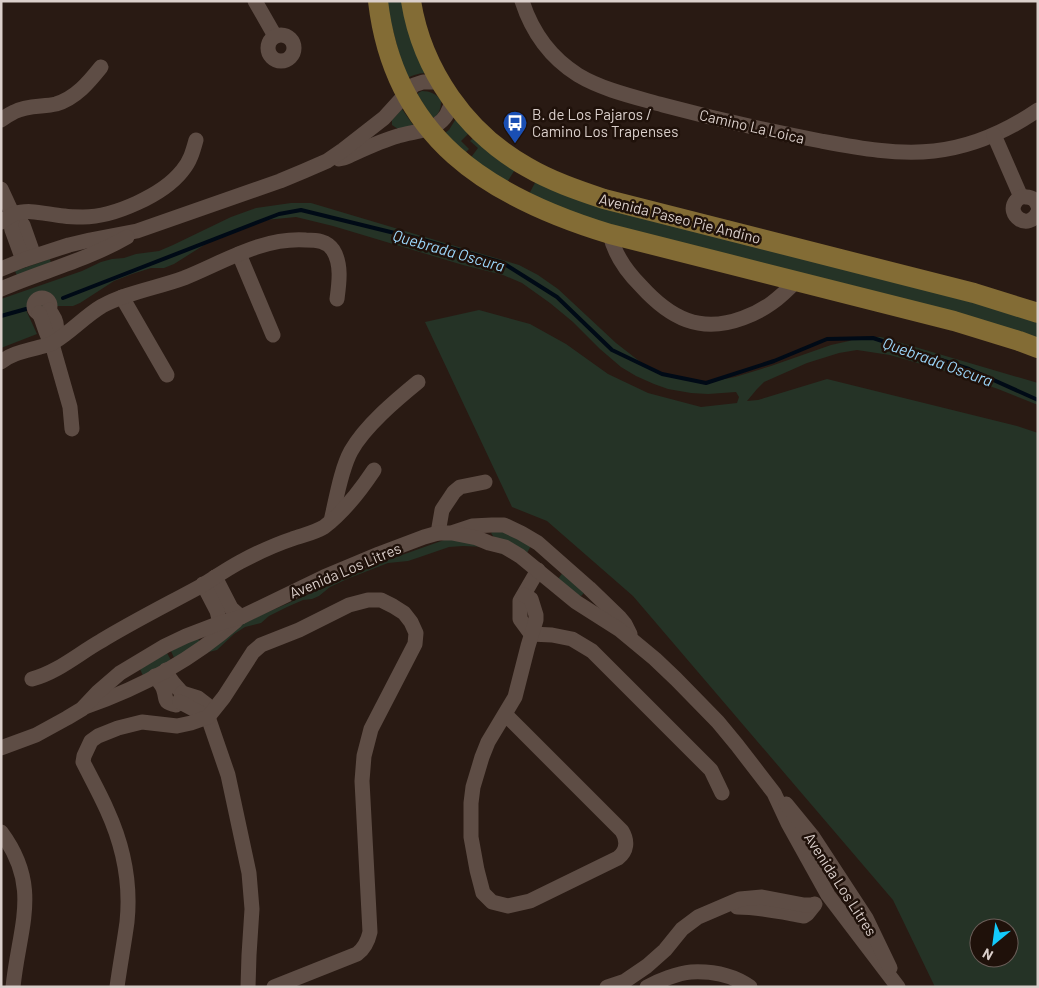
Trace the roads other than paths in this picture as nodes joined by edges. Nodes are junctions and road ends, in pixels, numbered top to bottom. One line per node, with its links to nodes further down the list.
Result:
1 (255, 1): 5 (street)
2 (378, 1): 8 (main road, Avenida Paseo Pie Andino)
3 (411, 1): 7 (main road, Avenida Paseo Pie Andino)
4 (522, 1): 14 (street, Camino La Loica)
5 (275, 36)
6 (101, 67): 12 (street)
7 (440, 82): 8 (street); 9 (main road, Avenida Paseo Pie Andino)
8 (406, 94): 11 (street); 13 (main road, Avenida Paseo Pie Andino)
9 (452, 100): 13 (street); 18 (main road, Avenida Paseo Pie Andino)
10 (1038, 110): 14 (street, Camino La Loica)
11 (384, 118): 15 (street); 17 (street)
12 (1, 120)
13 (429, 129): 15 (street); 20 (main road, Avenida Paseo Pie Andino)
14 (994, 135): 21 (street)
15 (397, 136): 17 (street)
16 (196, 140): 24 (street)
17 (327, 161): 25 (street)
18 (526, 166): 20 (main road); 37 (main road, Avenida Paseo Pie Andino)
19 (1, 189): 24 (street)
20 (509, 194): 26 (main road, Avenida Paseo Pie Andino)
21 (1021, 198): 22 (street); 23 (street)
22 (1038, 206)
23 (1038, 212)
24 (7, 218): 29 (street)
25 (137, 232): 27 (street); 30 (street)
26 (610, 234): 33 (main road, Avenida Paseo Pie Andino); 33 (street)
27 (69, 245): 29 (street); 30 (street)
28 (239, 254): 35 (street); 36 (street); 38 (street)
29 (29, 258): 31 (street)
30 (72, 263): 32 (street)
31 (1, 269)
32 (34, 276): 34 (street); 39 (street)
33 (796, 281): 40 (main road, Avenida Paseo Pie Andino)
34 (1, 289)
35 (122, 297): 39 (street); 42 (street)
36 (337, 298)
37 (1038, 313)
38 (273, 335)
39 (52, 344): 41 (street); 44 (street)
40 (1038, 348)
41 (1, 362)
42 (167, 375)
43 (418, 382): 47 (street)
44 (72, 428)
45 (374, 470): 47 (street)
46 (485, 482): 49 (street)
47 (331, 521): 52 (street)
48 (492, 525): 49 (street, Avenida Los Litres); 50 (street); 53 (street, Avenida Los Litres)
49 (445, 533): 50 (street, Avenida Los Litres); 55 (street, Avenida Los Litres)
50 (489, 543): 51 (street, Avenida Los Litres)
51 (538, 570): 54 (street, Avenida Los Litres); 58 (street)
52 (209, 581): 55 (street); 56 (street); 62 (street)
53 (589, 588): 54 (street); 59 (street, Avenida Los Litres)
54 (576, 602): 59 (street, Avenida Los Litres)
55 (240, 618): 56 (street, Avenida Los Litres); 60 (street, Avenida Los Litres)
56 (220, 623): 57 (street, Avenida Los Litres)
57 (198, 631): 60 (street); 63 (street, Avenida Los Litres)
58 (531, 634): 66 (street); 69 (street)
59 (633, 640): 71 (street, Avenida Los Litres)
60 (205, 646): 61 (street, Avenida Los Litres)
61 (161, 673): 64 (street, Avenida Los Litres); 67 (street)
62 (32, 679)
63 (112, 679): 64 (street); 65 (street, Avenida Los Litres)
64 (122, 694): 65 (street, Avenida Los Litres)
65 (82, 709): 68 (street, Avenida Los Litres)
66 (504, 714): 66 (street)
67 (208, 717): 77 (street); 78 (street); 79 (street)
68 (1, 748)
69 (722, 794)
70 (1, 832): 76 (street)
71 (807, 841): 72 (street, Avenida Los Litres); 73 (street, Avenida Los Litres)
72 (828, 895): 73 (street, Avenida Los Litres); 74 (street)
73 (872, 943): 75 (street, Avenida Los Litres)
74 (630, 984): 80 (street)
75 (897, 985)
76 (13, 987)
77 (117, 987)
78 (248, 987)
79 (274, 987)
80 (607, 987)
81 (647, 987): 82 (street)
82 (750, 987)

